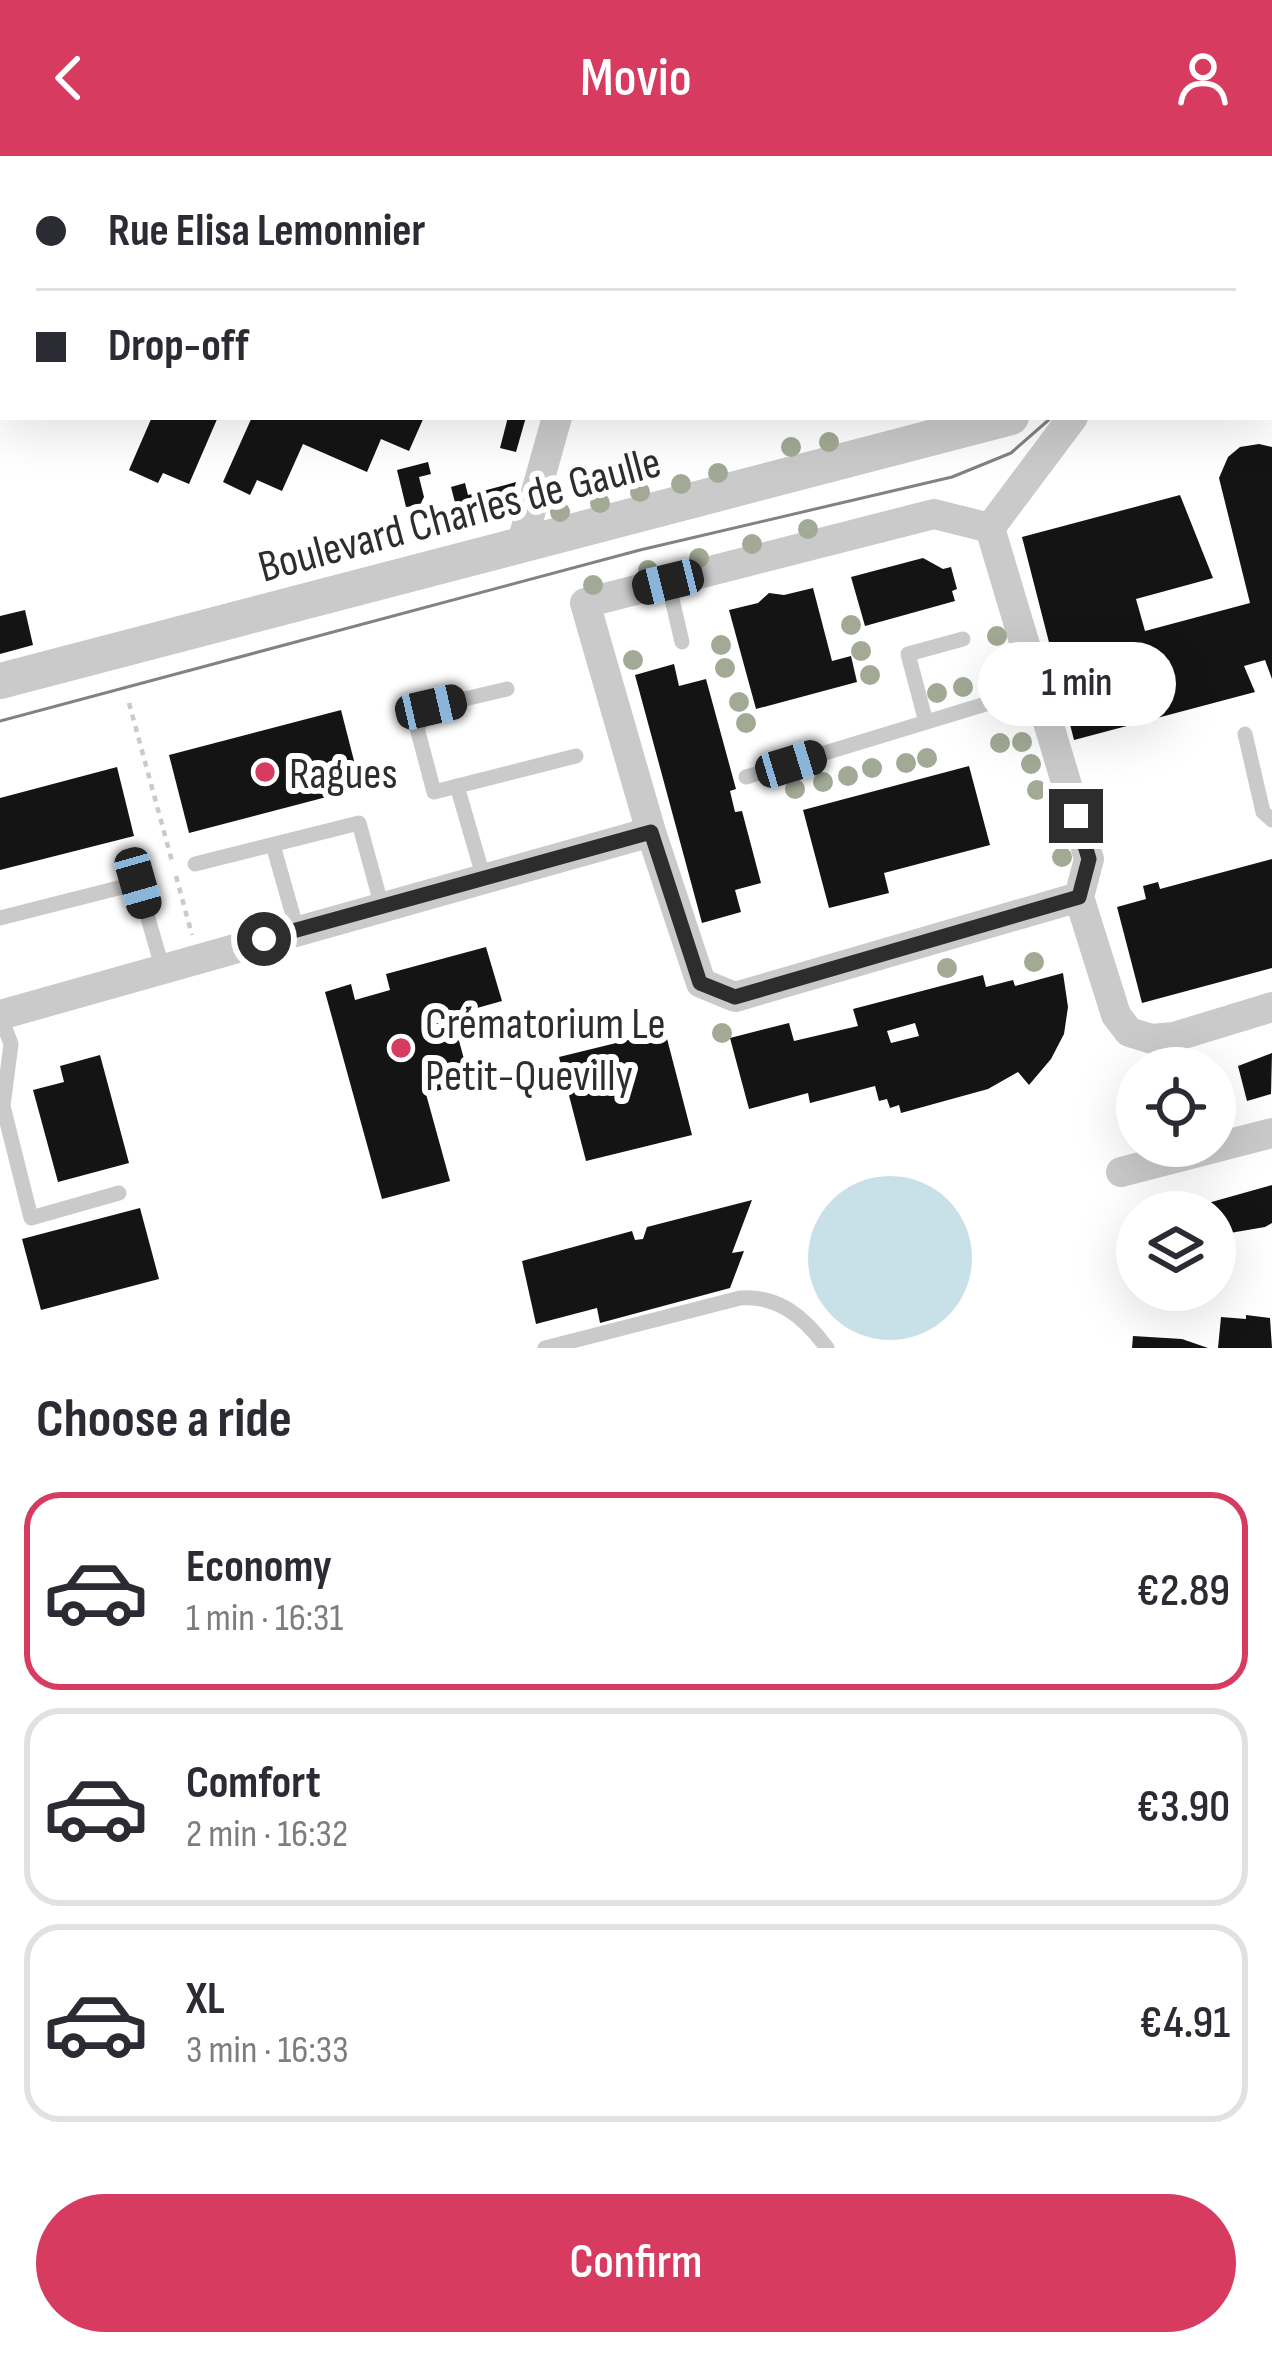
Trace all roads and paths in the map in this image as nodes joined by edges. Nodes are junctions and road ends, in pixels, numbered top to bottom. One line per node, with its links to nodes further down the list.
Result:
1 (556, 420): 5 (street)
2 (995, 420): 5 (street, Boulevard Charles de Gaulle)
3 (1071, 420): 4 (street)
4 (990, 528): 6 (street); 10 (street)
5 (521, 546): 9 (street, Boulevard Charles de Gaulle)
6 (668, 582): 8 (lane); 19 (street)
7 (963, 639): 13 (lane)
8 (682, 642)
9 (0, 681)
10 (1038, 688): 13 (lane); 23 (street)
11 (507, 689): 17 (lane)
12 (129, 703): 27 (path)
13 (926, 722): 16 (lane)
14 (1245, 734): 18 (lane)
15 (576, 756): 17 (lane)
16 (746, 777)
17 (457, 786): 22 (lane)
18 (1272, 820)
19 (651, 832): 22 (street); 23 (street)
20 (273, 844): 21 (lane); 24 (lane); 26 (lane)
21 (195, 864)
22 (484, 879): 24 (street)
23 (1079, 897): 29 (street)
24 (382, 907): 26 (street)
25 (0, 918): 28 (lane)
26 (297, 930): 27 (street)
27 (198, 958): 28 (street)
28 (162, 967): 30 (street)
29 (1272, 1006)
30 (0, 1015): 33 (lane)
31 (1272, 1133): 32 (street)
32 (1121, 1172)
33 (119, 1192)
34 (545, 1348): 35 (lane)
35 (827, 1348)

